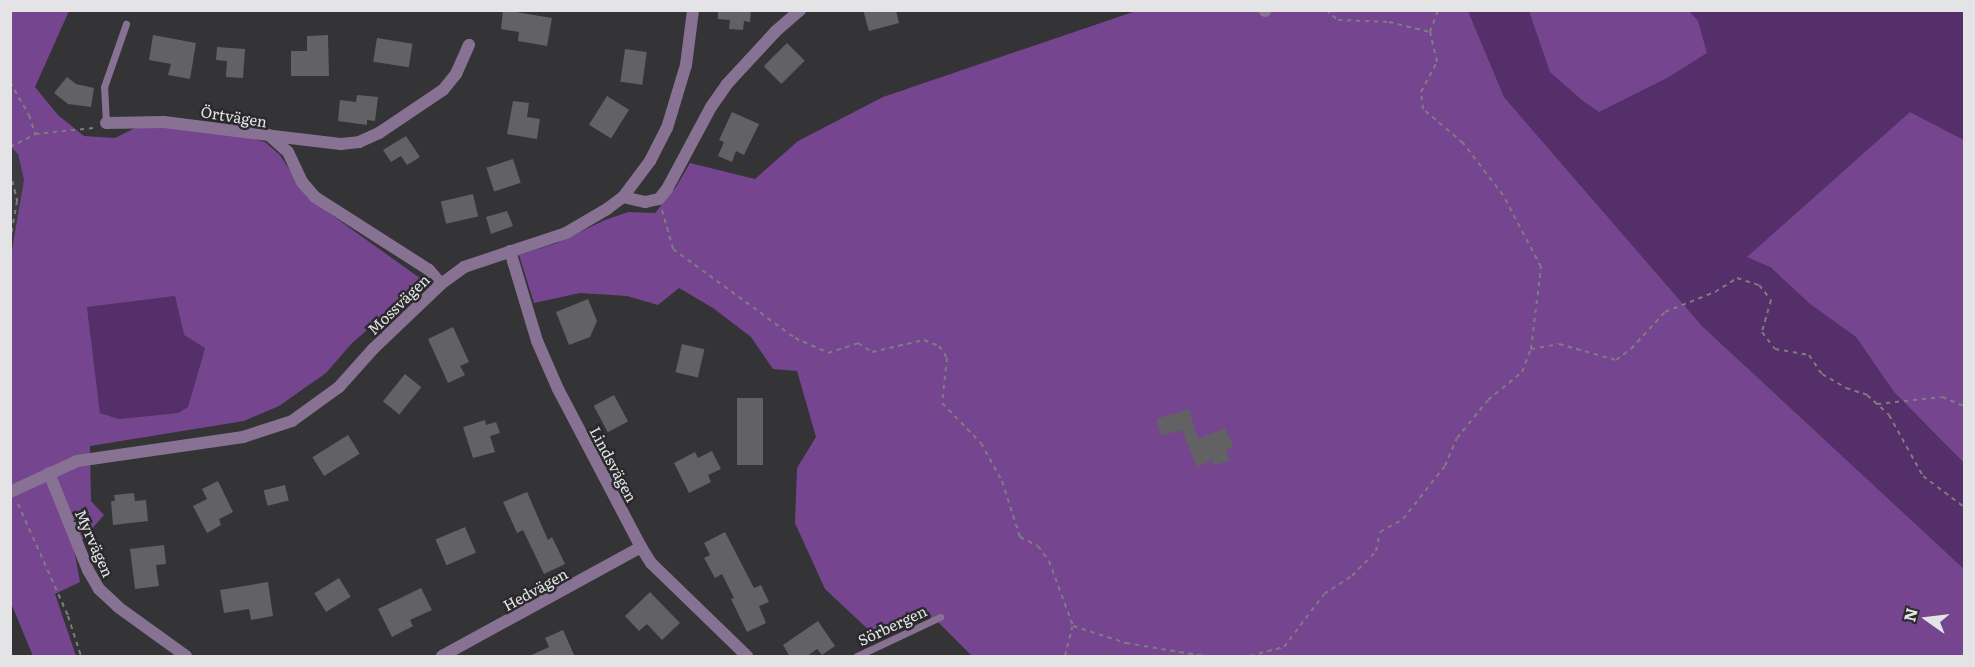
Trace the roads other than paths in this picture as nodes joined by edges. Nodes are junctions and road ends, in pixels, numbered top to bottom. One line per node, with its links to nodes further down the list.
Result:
1 (693, 10): 7 (street, Mossvägen)
2 (800, 10): 7 (street)
3 (126, 24): 5 (lane)
4 (469, 45): 6 (street)
5 (106, 123): 6 (street, Örtvägen)
6 (269, 135): 9 (street, Örtvägen)
7 (623, 197): 8 (street, Mossvägen)
8 (510, 251): 9 (street, Mossvägen); 12 (street, Lindsvägen)
9 (441, 284): 10 (street, Mossvägen)
10 (49, 473): 11 (street, Mossvägen); 14 (street, Myrvägen)
11 (11, 492)
12 (641, 547): 15 (street, Hedvägen); 16 (street, Lindsvägen)
13 (940, 617): 17 (lane, Sörbergen)
14 (186, 657)
15 (442, 657)
16 (747, 657)
17 (856, 657)

